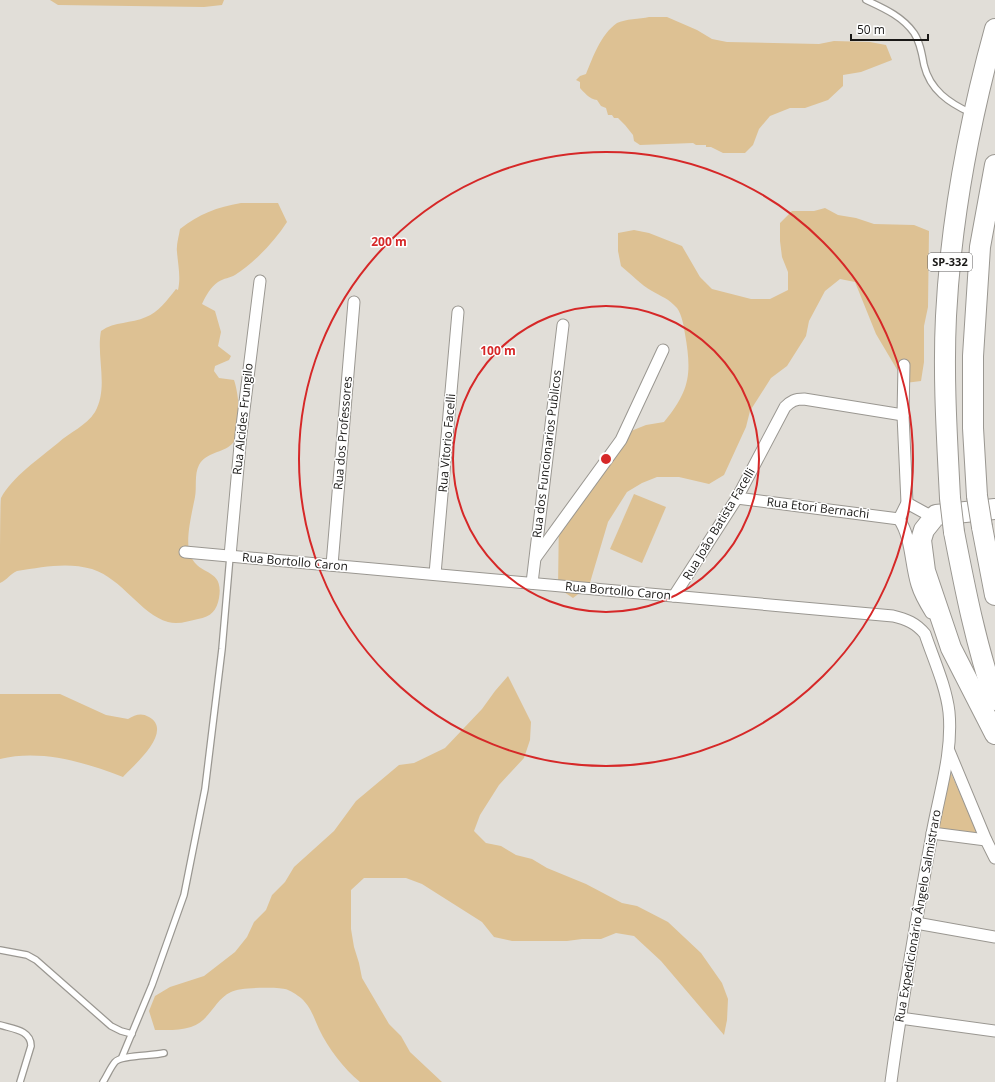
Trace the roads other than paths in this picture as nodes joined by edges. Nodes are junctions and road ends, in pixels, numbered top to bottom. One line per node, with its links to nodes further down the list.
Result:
1 (866, 0): 3 (lane)
2 (995, 29): 3 (highway, SP-332)
3 (973, 114): 26 (highway, SP-332, bridge)
4 (995, 165): 23 (highway, SP-332, bridge)
5 (260, 281): 18 (street, Rua Alcides Frungilo)
6 (354, 302): 20 (street, Rua dos Professores)
7 (458, 312): 21 (street, Rua Vitorio Facelli)
8 (562, 325): 19 (street, Rua dos Funcionarios Publicos)
9 (663, 350): 19 (street)
10 (904, 365): 11 (street)
11 (903, 415): 12 (street, Rua João Batista Facelli); 13 (street)
12 (737, 498): 16 (street, Rua Etori Bernachi); 24 (street, Rua João Batista Facelli)
13 (907, 503): 15 (street); 16 (street)
14 (995, 509): 15 (highway)
15 (936, 515): 25 (highway)
16 (899, 518): 25 (street)
17 (185, 552): 18 (street, Rua Bortollo Caron)
18 (230, 556): 20 (street, Rua Bortollo Caron); 38 (lane)
19 (535, 559): 22 (street, Rua dos Funcionarios Publicos)
20 (332, 565): 21 (street, Rua Bortollo Caron)
21 (435, 574): 22 (street, Rua Bortollo Caron)
22 (532, 583): 24 (street, Rua Bortollo Caron)
23 (995, 595)
24 (674, 596): 28 (street, Rua Bortollo Caron)
25 (951, 648): 27 (highway)
26 (995, 700)
27 (995, 734)
28 (949, 750): 29 (street, Rua Expedicionário Ângelo Salmistraro); 30 (street)
29 (932, 834): 30 (street); 32 (street, Rua Expedicionário Ângelo Salmistraro)
30 (986, 840): 31 (street)
31 (995, 858)
32 (916, 923): 33 (street); 35 (street, Rua Expedicionário Ângelo Salmistraro)
33 (995, 937)
34 (0, 950): 38 (lane)
35 (900, 1018): 37 (street); 43 (street, Rua Expedicionário Ângelo Salmistraro)
36 (0, 1025): 41 (lane)
37 (995, 1031)
38 (132, 1034): 40 (lane)
39 (164, 1053): 40 (lane)
40 (122, 1057): 42 (lane)
41 (20, 1082)
42 (103, 1082)
43 (891, 1082)

